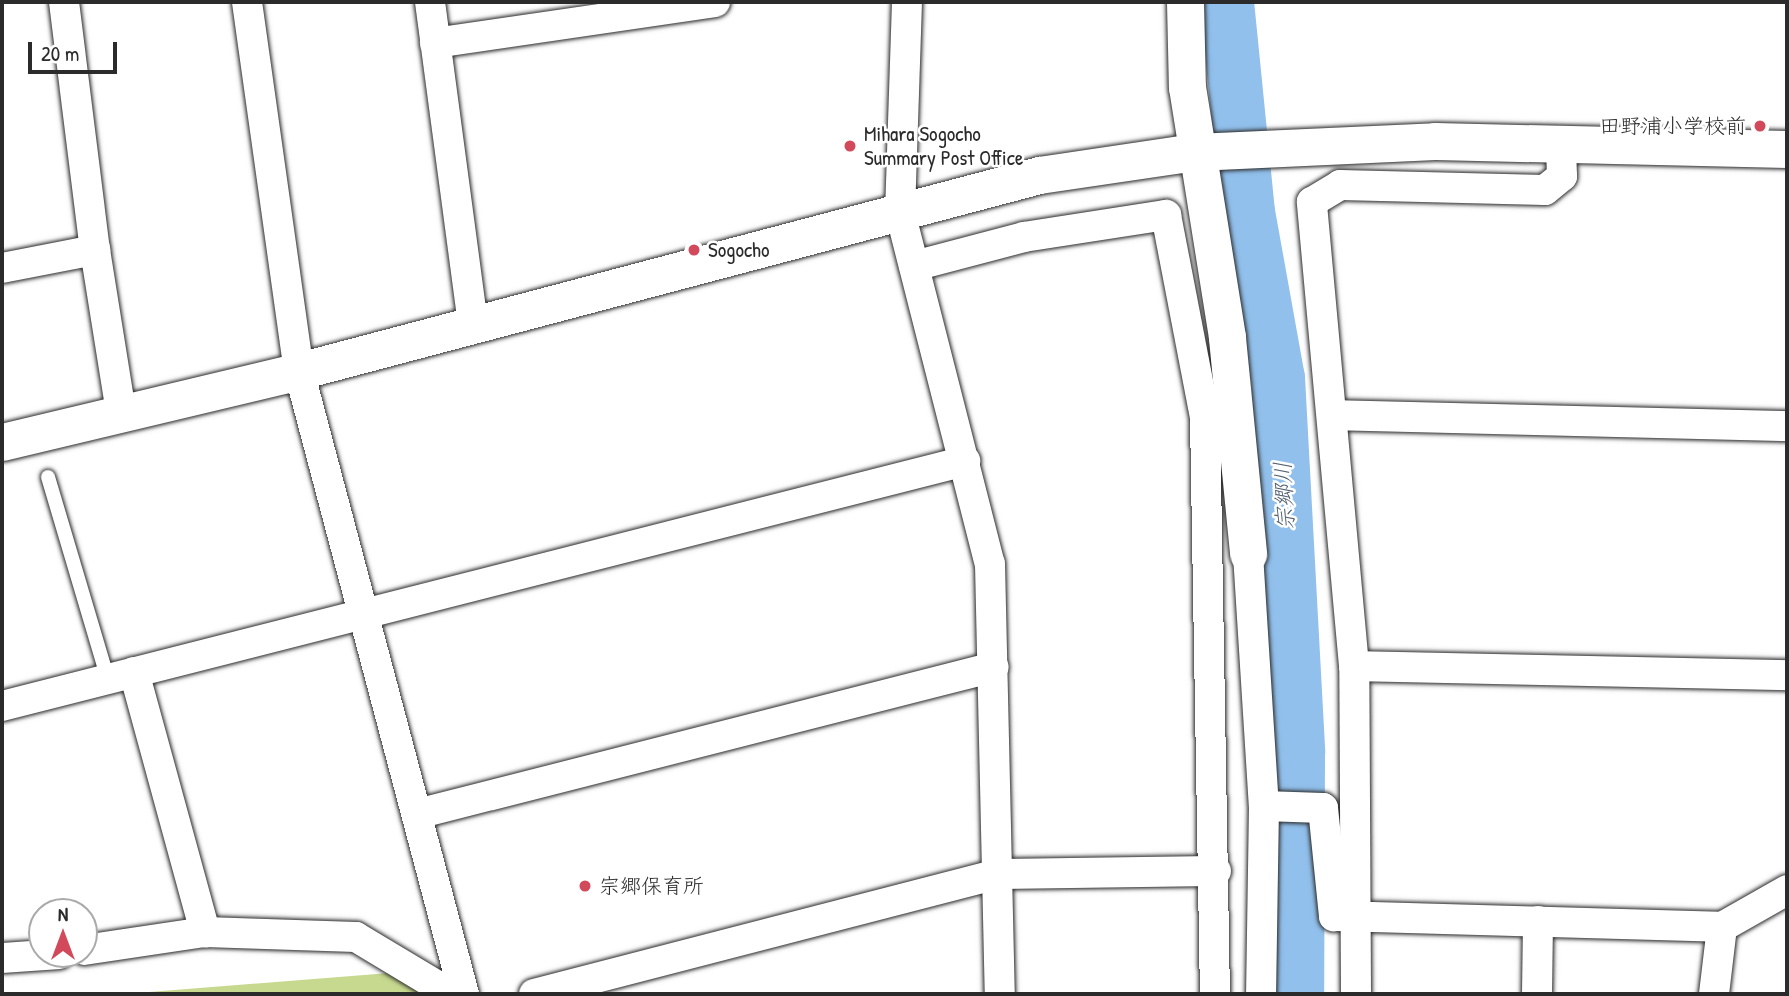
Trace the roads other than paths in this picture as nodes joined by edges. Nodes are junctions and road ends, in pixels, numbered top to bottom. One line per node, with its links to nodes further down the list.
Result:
1 (64, 2): 13 (street)
2 (247, 2): 17 (street)
3 (430, 2): 8 (street)
4 (715, 2): 7 (street)
5 (907, 2): 12 (street)
6 (1185, 2): 11 (street)
7 (595, 10): 8 (street)
8 (435, 43): 16 (street)
9 (1561, 145): 10 (street); 11 (street); 19 (street)
10 (1787, 149)
11 (1195, 152): 12 (street); 24 (street)
12 (900, 212): 14 (street); 16 (street)
13 (95, 250): 15 (street); 18 (street)
14 (914, 266): 22 (street); 33 (street)
15 (2, 268)
16 (473, 324): 17 (street)
17 (299, 371): 18 (street); 25 (street)
18 (121, 412): 21 (street)
19 (1333, 415): 20 (street); 26 (street)
20 (1787, 426)
21 (2, 442)
22 (965, 461): 25 (street); 27 (street)
23 (48, 477): 29 (lane)
24 (1248, 554): 31 (street)
25 (364, 614): 29 (street); 32 (street)
26 (1354, 666): 28 (street); 36 (street)
27 (994, 667): 32 (street); 34 (street)
28 (1787, 675)
29 (121, 676): 30 (street); 39 (street)
30 (2, 706)
31 (1264, 806): 36 (street); 48 (street)
32 (417, 814): 44 (street)
33 (1216, 871): 34 (street); 47 (street)
34 (998, 874): 45 (street); 46 (street)
35 (1787, 890): 38 (street)
36 (1359, 916): 37 (street); 49 (street)
37 (1538, 921): 38 (street); 50 (street)
38 (1722, 927): 51 (street)
39 (205, 932): 40 (street); 43 (street)
40 (98, 948)
41 (28, 956): 42 (street)
42 (2, 958)
43 (451, 994)
44 (464, 994)
45 (534, 994)
46 (1000, 994)
47 (1215, 994)
48 (1261, 994)
49 (1356, 994)
50 (1537, 994)
51 (1714, 994)

